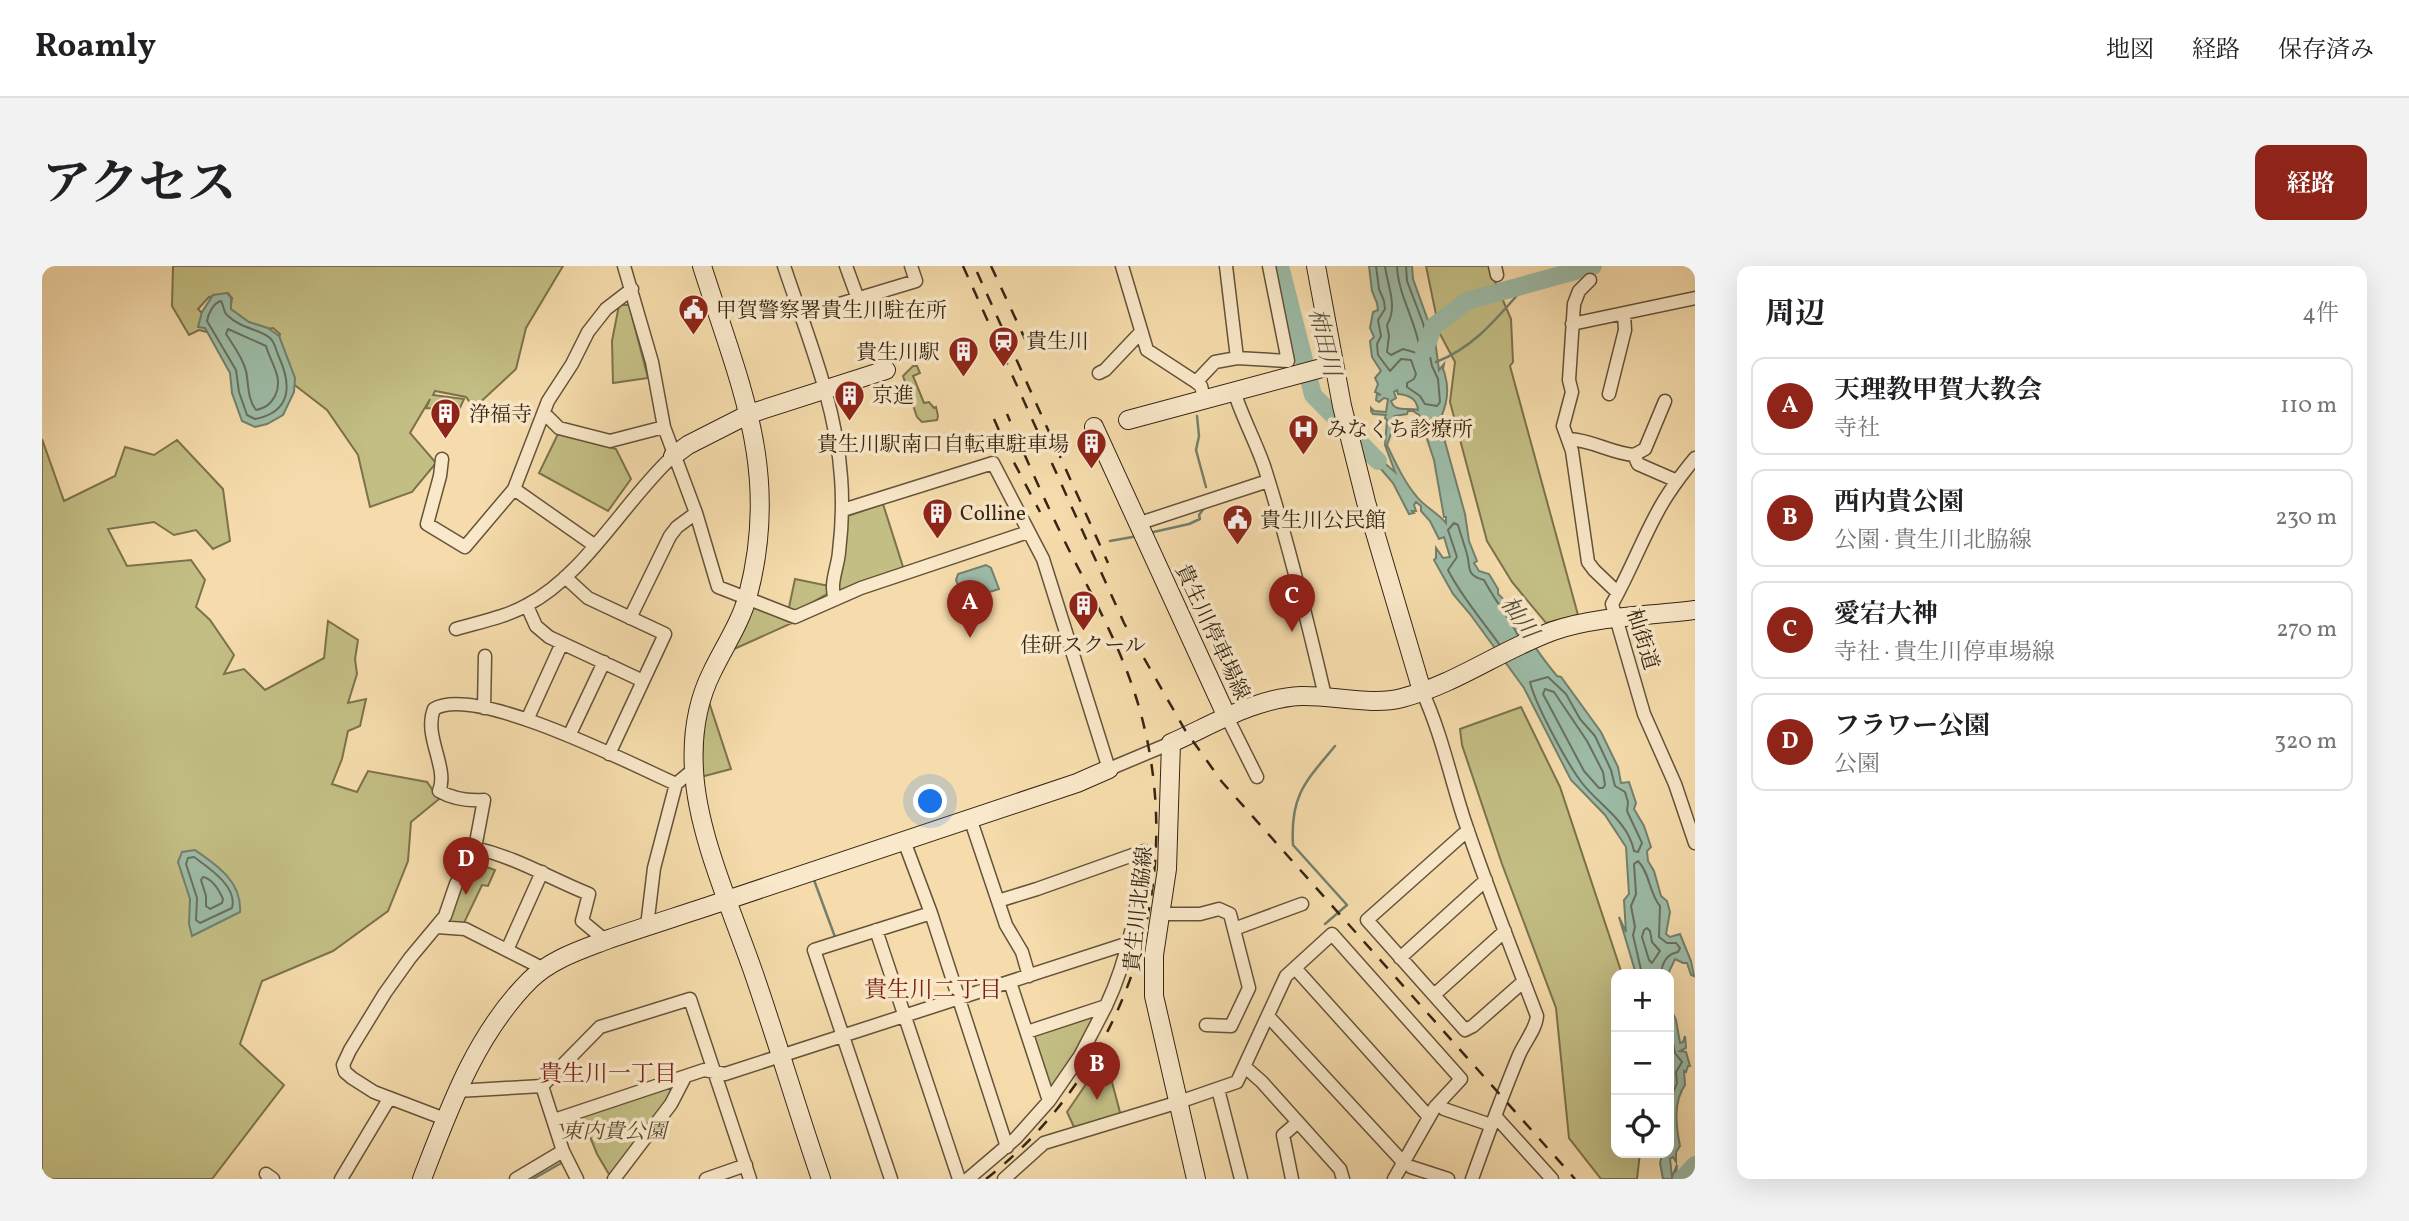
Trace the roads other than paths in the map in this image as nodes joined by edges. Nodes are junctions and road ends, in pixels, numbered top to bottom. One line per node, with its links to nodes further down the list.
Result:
1 (624, 266): 11 (street)
2 (702, 266): 29 (street)
3 (784, 266): 15 (street)
4 (846, 266): 13 (street)
5 (911, 266): 13 (street)
6 (1122, 266): 17 (street)
7 (1226, 266): 18 (street)
8 (1269, 266): 18 (street)
9 (1316, 266): 19 (street)
10 (1590, 280): 16 (street)
11 (632, 289): 28 (street); 31 (street)
12 (1695, 298): 14 (street)
13 (858, 299): 15 (street)
14 (1624, 314): 16 (street); 25 (street)
15 (800, 316): 23 (street)
16 (1572, 324): 33 (street)
17 (1141, 332): 21 (street); 22 (street)
18 (1237, 358): 22 (street)
19 (1333, 365): 24 (street); 59 (street)
20 (886, 370): 23 (street)
21 (1099, 373)
22 (1196, 382): 26 (street)
23 (824, 390): 29 (street); 41 (street)
24 (1234, 390): 26 (street); 38 (street)
25 (1609, 394)
26 (1204, 398): 30 (street)
27 (1665, 401): 34 (street)
28 (544, 413): 31 (street); 40 (street)
29 (749, 414): 35 (street); 48 (street)
30 (1128, 420)
31 (664, 426): 35 (street)
32 (1094, 427): 43 (street, 貴生川停車場線)
33 (1569, 439): 34 (street); 47 (street)
34 (1634, 455): 39 (street)
35 (673, 456): 42 (street); 45 (street)
36 (1695, 458): 39 (street, 杣街道)
37 (442, 459): 40 (street)
38 (1268, 481): 43 (street); 60 (street)
39 (1677, 481): 47 (street, 杣街道)
40 (514, 489): 45 (street)
41 (843, 510): 44 (street); 49 (street)
42 (696, 513): 48 (street); 52 (street)
43 (1137, 524): 62 (street, 貴生川停車場線)
44 (1028, 531): 49 (street); 68 (street)
45 (594, 545): 46 (street)
46 (565, 577): 50 (street); 52 (street)
47 (1618, 593): 53 (street, 杣街道)
48 (747, 598): 49 (street); 67 (street)
49 (835, 599)
50 (527, 606): 54 (street); 55 (street)
51 (1695, 610): 53 (street, 貴生川停車場線)
52 (630, 618): 58 (street)
53 (1617, 619): 59 (street, 貴生川停車場線); 74 (street, 杣街道)
54 (456, 629)
55 (562, 643): 57 (street); 63 (street)
56 (485, 656): 61 (street)
57 (604, 662): 58 (street); 64 (street)
58 (643, 681): 66 (street)
59 (1428, 689): 60 (street, 貴生川停車場線); 72 (street)
60 (1325, 696): 62 (street, 貴生川停車場線)
61 (484, 708): 63 (street); 75 (street)
62 (1227, 717): 65 (street); 69 (street)
63 (527, 720): 64 (street)
64 (569, 736): 66 (street)
65 (1171, 743): 68 (street); 82 (street, 貴生川北脇線)
66 (609, 754): 70 (street)
67 (694, 769): 70 (street); 78 (street)
68 (1110, 769): 71 (street)
69 (1257, 777)
70 (676, 784): 83 (street)
71 (970, 818): 73 (street); 79 (street)
72 (1468, 830): 77 (street); 91 (street)
73 (904, 841): 78 (street); 81 (street)
74 (1695, 843)
75 (475, 848): 76 (street); 84 (street)
76 (542, 872): 88 (street); 90 (street)
77 (1486, 880): 87 (street); 91 (street)
78 (727, 899): 83 (street); 105 (street)
79 (998, 901): 89 (street); 94 (street)
80 (1303, 904): 85 (street)
81 (931, 913): 86 (street); 98 (street)
82 (1161, 914): 85 (street); 114 (street, 貴生川北脇線)
83 (646, 926): 88 (street)
84 (437, 927): 90 (street); 112 (street)
85 (1234, 929): 102 (street)
86 (876, 930): 101 (street); 104 (street)
87 (1505, 931): 95 (street); 97 (street)
88 (606, 940): 93 (street)
89 (1129, 943): 94 (street); 99 (street)
90 (507, 950): 93 (street)
91 (1400, 958): 97 (street)
92 (1294, 968): 100 (street); 116 (street); 116 (street)
93 (544, 969): 111 (street)
94 (1029, 976): 96 (street)
95 (1524, 981): 97 (street); 119 (street)
96 (1010, 982): 98 (street); 103 (street)
97 (1434, 995)
98 (960, 997): 101 (street); 121 (street)
99 (1106, 1006): 103 (street); 113 (street)
100 (1268, 1016): 106 (street); 124 (street)
101 (905, 1017): 104 (street); 134 (street)
102 (1206, 1025)
103 (1027, 1032): 113 (street)
104 (842, 1036): 105 (street); 133 (street)
105 (779, 1056): 107 (street); 132 (street)
106 (1245, 1067): 110 (street); 120 (street)
107 (716, 1072): 108 (street); 109 (street); 123 (street)
108 (685, 1077): 118 (street); 129 (street)
109 (542, 1086): 111 (street); 118 (street)
110 (1218, 1089): 114 (street); 138 (street)
111 (457, 1091): 117 (street)
112 (389, 1099): 117 (street); 125 (street)
113 (1049, 1101): 121 (street)
114 (1179, 1102): 136 (street); 137 (street, 貴生川北脇線)
115 (1444, 1109): 119 (street)
116 (1429, 1117): 124 (street)
117 (445, 1119): 126 (street)
118 (554, 1120): 122 (street)
119 (1494, 1121): 143 (street); 144 (street)
120 (1298, 1122): 139 (street); 140 (street)
121 (1007, 1147): 135 (street)
122 (564, 1151): 127 (street); 128 (street)
123 (746, 1165): 130 (street); 131 (street)
124 (1407, 1165): 141 (street); 142 (street)
125 (341, 1179)
126 (422, 1179)
127 (516, 1179)
128 (577, 1179)
129 (614, 1179)
130 (706, 1179)
131 (750, 1179)
132 (821, 1179)
133 (891, 1179)
134 (960, 1179)
135 (968, 1179)
136 (1004, 1179)
137 (1196, 1179)
138 (1241, 1179)
139 (1292, 1179)
140 (1343, 1179)
141 (1394, 1179)
142 (1448, 1179)
143 (1472, 1179)
144 (1552, 1179)

